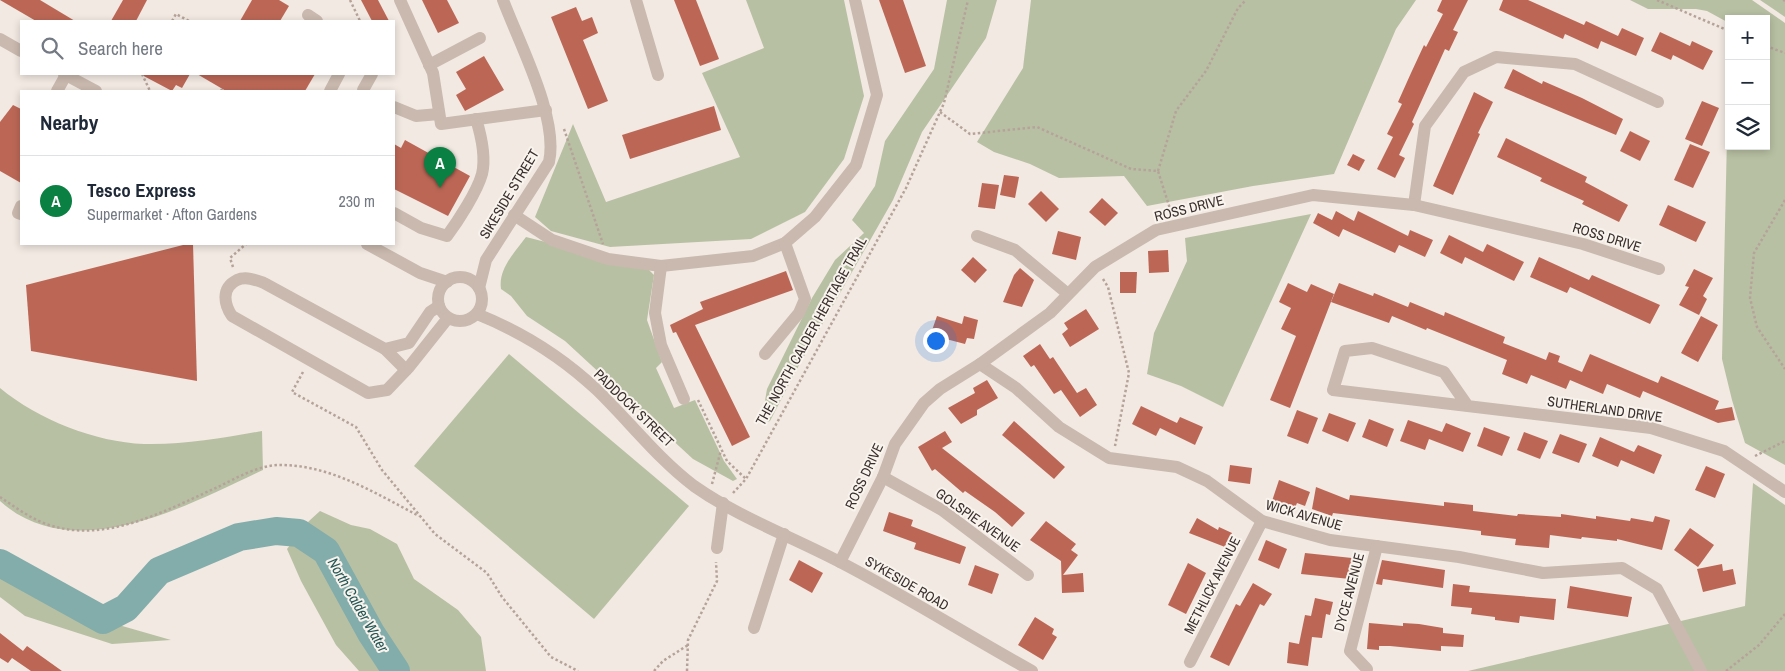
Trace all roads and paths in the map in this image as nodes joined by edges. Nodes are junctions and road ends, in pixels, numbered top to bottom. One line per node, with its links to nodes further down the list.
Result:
1 (350, 0): 11 (path)
2 (400, 0): 18 (street)
3 (503, 0): 32 (street, SIKESIDE STREET)
4 (636, 0): 24 (street)
5 (855, 0): 43 (street)
6 (968, 0): 33 (path, THE NORTH CALDER HERITAGE TRAIL)
7 (1246, 0): 36 (path)
8 (1657, 0): 12 (path)
9 (173, 20): 10 (path)
10 (187, 20)
11 (360, 20)
12 (1725, 29)
13 (480, 38): 18 (street)
14 (0, 39): 16 (street)
15 (1770, 48): 17 (path)
16 (20, 50)
17 (1785, 54)
18 (430, 65): 34 (street)
19 (65, 75): 25 (street)
20 (67, 75): 26 (street)
21 (142, 75): 27 (path)
22 (339, 75): 28 (street)
23 (372, 75): 29 (street)
24 (658, 75)
25 (57, 90)
26 (94, 90)
27 (150, 90)
28 (331, 90)
29 (364, 90)
30 (1658, 102): 38 (street)
31 (395, 106): 34 (street)
32 (546, 110): 35 (street); 40 (street, SIKESIDE STREET)
33 (940, 112): 36 (path); 72 (path, THE NORTH CALDER HERITAGE TRAIL)
34 (440, 114): 35 (street)
35 (476, 119): 39 (street)
36 (1158, 171): 41 (path)
37 (1785, 200): 63 (path)
38 (1414, 205): 41 (street, ROSS DRIVE); 49 (street, ROSS DRIVE)
39 (395, 214)
40 (514, 215): 46 (street, SIKESIDE STREET); 47 (street)
41 (1175, 226): 48 (street, ROSS DRIVE)
42 (977, 236): 55 (street)
43 (785, 242): 47 (street); 60 (street)
44 (245, 245): 52 (path)
45 (369, 245): 50 (street)
46 (486, 260): 51 (street, SIKESIDE STREET); 54 (street, SIKESIDE STREET)
47 (661, 266): 65 (street)
48 (1095, 267): 55 (street, ROSS DRIVE); 69 (path)
49 (1659, 269)
50 (420, 273): 53 (street); 56 (street)
51 (461, 278): 53 (street); 54 (street)
52 (238, 280): 59 (street); 61 (street)
53 (447, 282): 56 (street)
54 (478, 288): 57 (street)
55 (1068, 294): 62 (street, ROSS DRIVE)
56 (439, 301): 58 (street); 59 (street)
57 (479, 308): 58 (street); 74 (street, PADDOCK STREET)
58 (448, 318): 64 (street)
59 (385, 349): 64 (street)
60 (765, 354)
61 (310, 360): 64 (street); 77 (path)
62 (980, 364): 69 (street, WICK AVENUE); 71 (street, ROSS DRIVE)
63 (1785, 369)
64 (406, 370)
65 (684, 399): 68 (path)
66 (1467, 405): 66 (street, SUTHERLAND DRIVE); 70 (street, SUTHERLAND DRIVE)
67 (1785, 441): 70 (path)
68 (722, 450): 72 (path); 74 (path)
69 (1109, 458): 78 (street, WICK AVENUE)
70 (1745, 465): 73 (street, SUTHERLAND DRIVE)
71 (882, 477): 83 (street, ROSS DRIVE); 84 (street, GOLSPIE AVENUE)
72 (746, 479): 76 (path, THE NORTH CALDER HERITAGE TRAIL)
73 (1785, 492)
74 (709, 495): 76 (street, PADDOCK STREET)
75 (0, 497): 77 (path)
76 (723, 503): 79 (street, PADDOCK STREET); 82 (street)
77 (419, 516): 90 (path)
78 (1262, 521): 81 (street, WICK AVENUE); 88 (street, METHLICK AVENUE)
79 (765, 527): 80 (street, SYKESIDE ROAD)
80 (784, 534): 83 (street, SYKESIDE ROAD); 86 (street)
81 (1377, 546): 89 (street, DYCE AVENUE); 94 (street, WICK AVENUE)
82 (717, 548): 87 (path)
83 (840, 562): 93 (street, SYKESIDE ROAD)
84 (1028, 575)
85 (1785, 614): 95 (path)
86 (754, 628)
87 (688, 645): 91 (path); 92 (path)
88 (1190, 662)
89 (1367, 669)
90 (578, 671)
91 (654, 671)
92 (687, 671)
93 (1032, 671)
94 (1701, 671)
95 (1726, 671)

